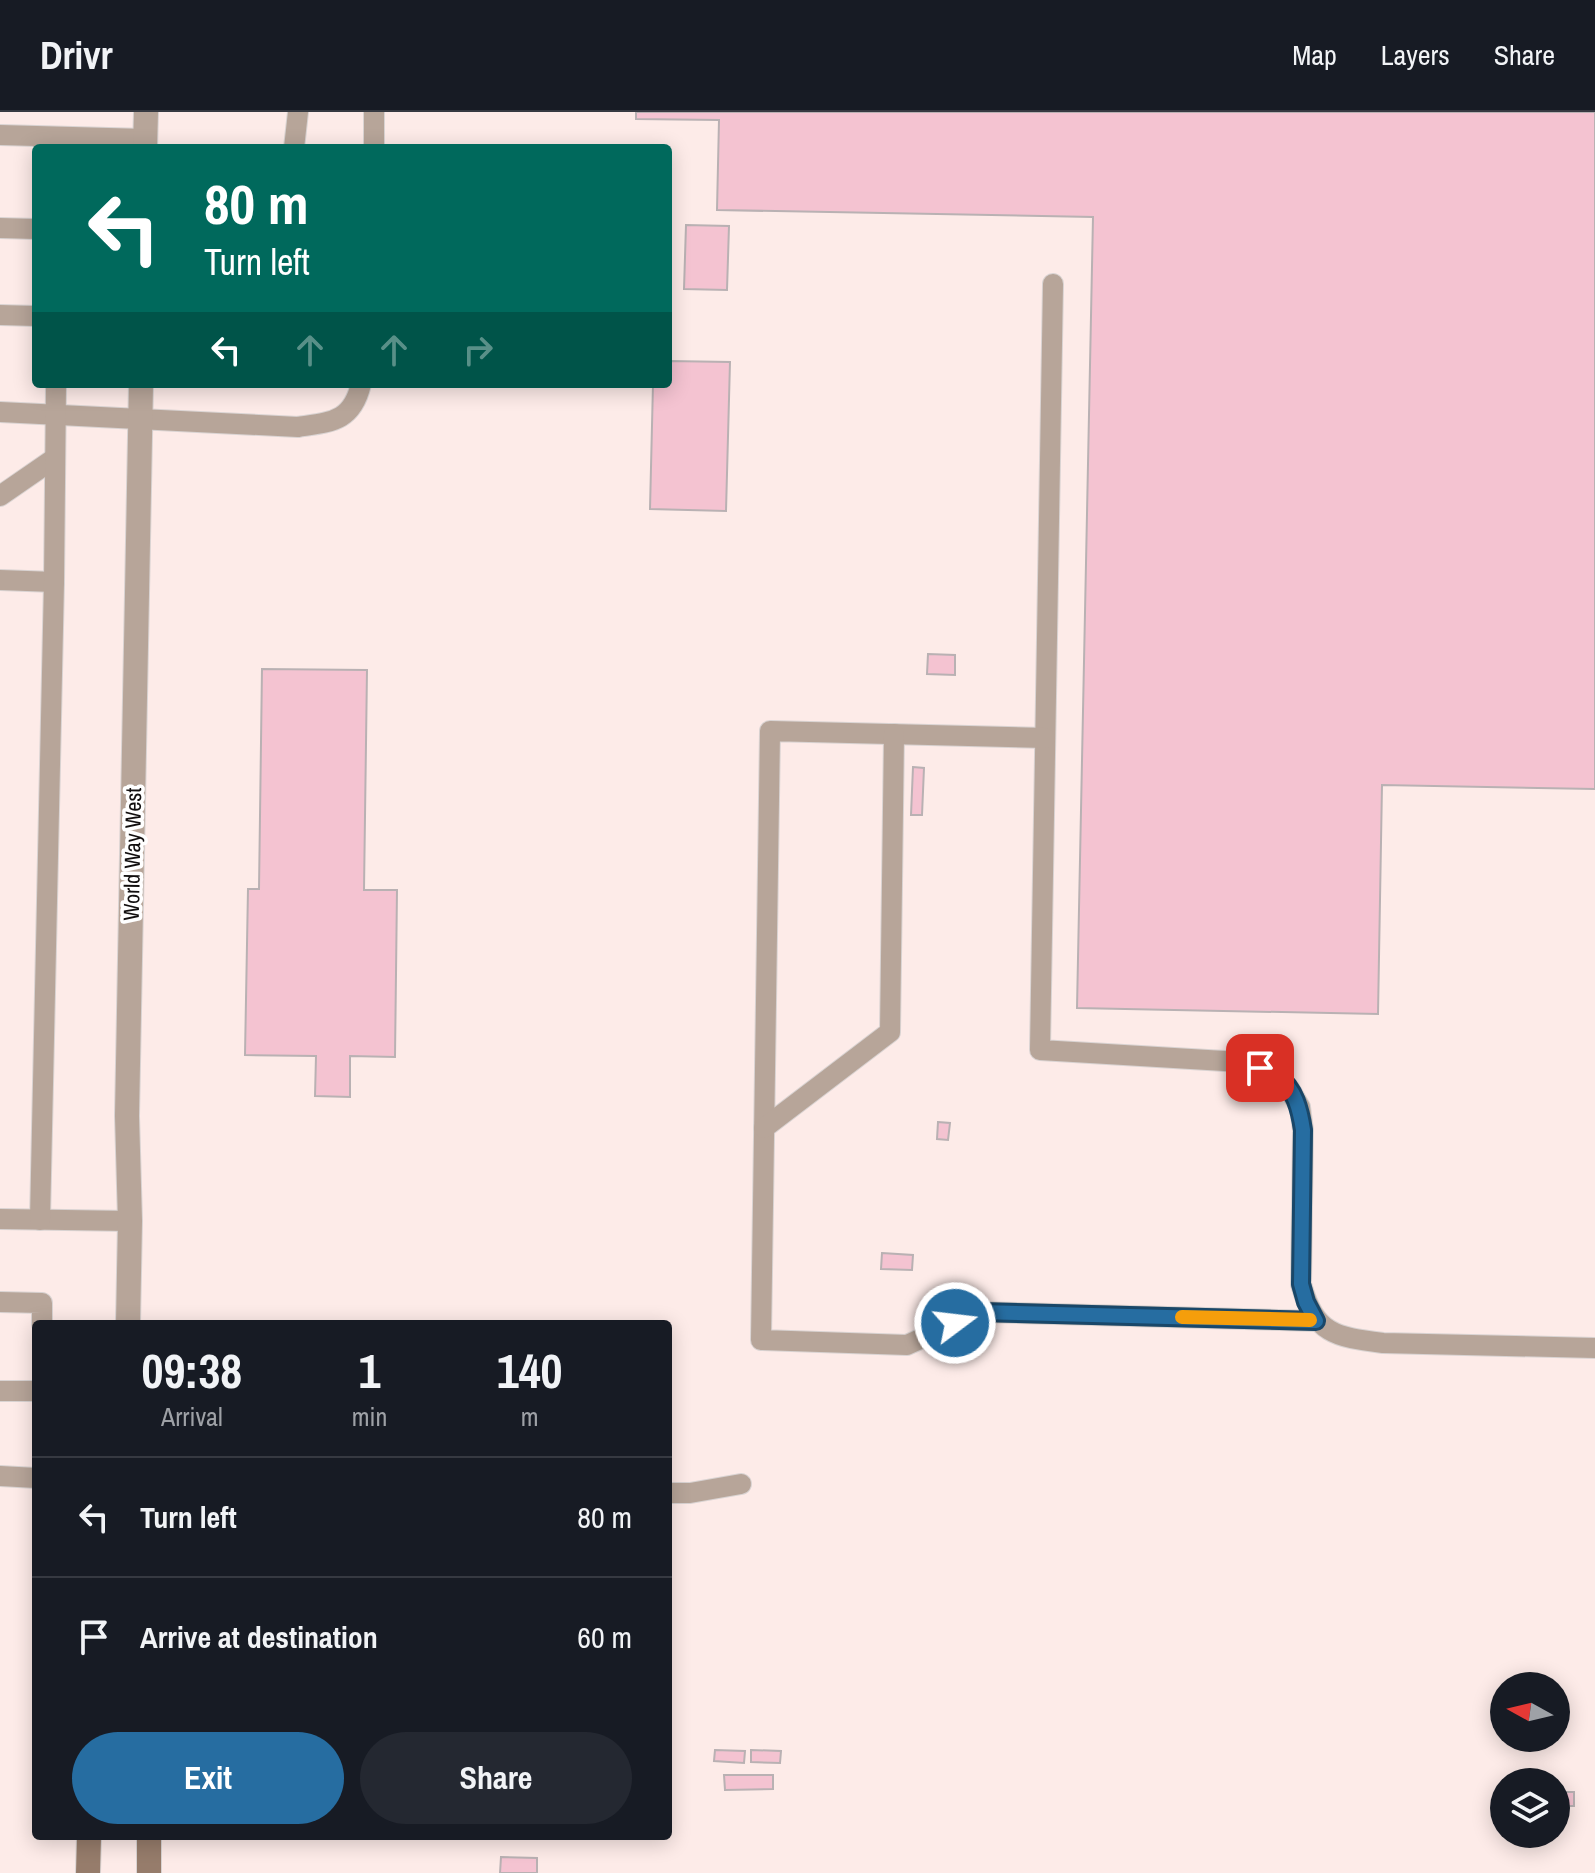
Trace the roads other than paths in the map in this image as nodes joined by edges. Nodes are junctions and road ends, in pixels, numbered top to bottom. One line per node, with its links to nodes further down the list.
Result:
1 (146, 112): 5 (street)
2 (298, 112): 6 (lane)
3 (374, 112): 7 (lane)
4 (0, 135): 5 (lane)
5 (145, 144)
6 (294, 144)
7 (374, 144)
8 (0, 228): 9 (lane)
9 (32, 229)
10 (1053, 284): 24 (lane)
11 (0, 315): 12 (lane)
12 (32, 316)
13 (56, 388): 17 (lane)
14 (141, 388): 18 (street, World Way West)
15 (360, 388): 18 (lane)
16 (0, 412): 17 (lane)
17 (56, 416): 18 (lane); 19 (lane)
18 (140, 420): 28 (street, World Way West)
19 (55, 458): 20 (lane); 22 (lane)
20 (0, 496)
21 (0, 580): 22 (lane)
22 (54, 582): 27 (lane)
23 (894, 734): 24 (lane); 25 (lane); 25 (lane)
24 (1045, 738): 32 (lane)
25 (764, 1128): 32 (lane)
26 (0, 1219): 27 (lane)
27 (40, 1220): 28 (lane)
28 (130, 1221): 31 (street, World Way West)
29 (0, 1302): 30 (lane)
30 (42, 1320)
31 (128, 1320)
32 (1316, 1321): 33 (lane)
33 (1595, 1348)
34 (0, 1391): 35 (lane)
35 (32, 1391)
36 (0, 1476): 37 (lane)
37 (32, 1478)
38 (741, 1484): 39 (lane)
39 (672, 1493)
40 (89, 1840): 42 (street)
41 (149, 1840): 43 (street)
42 (88, 1873)
43 (149, 1873)

